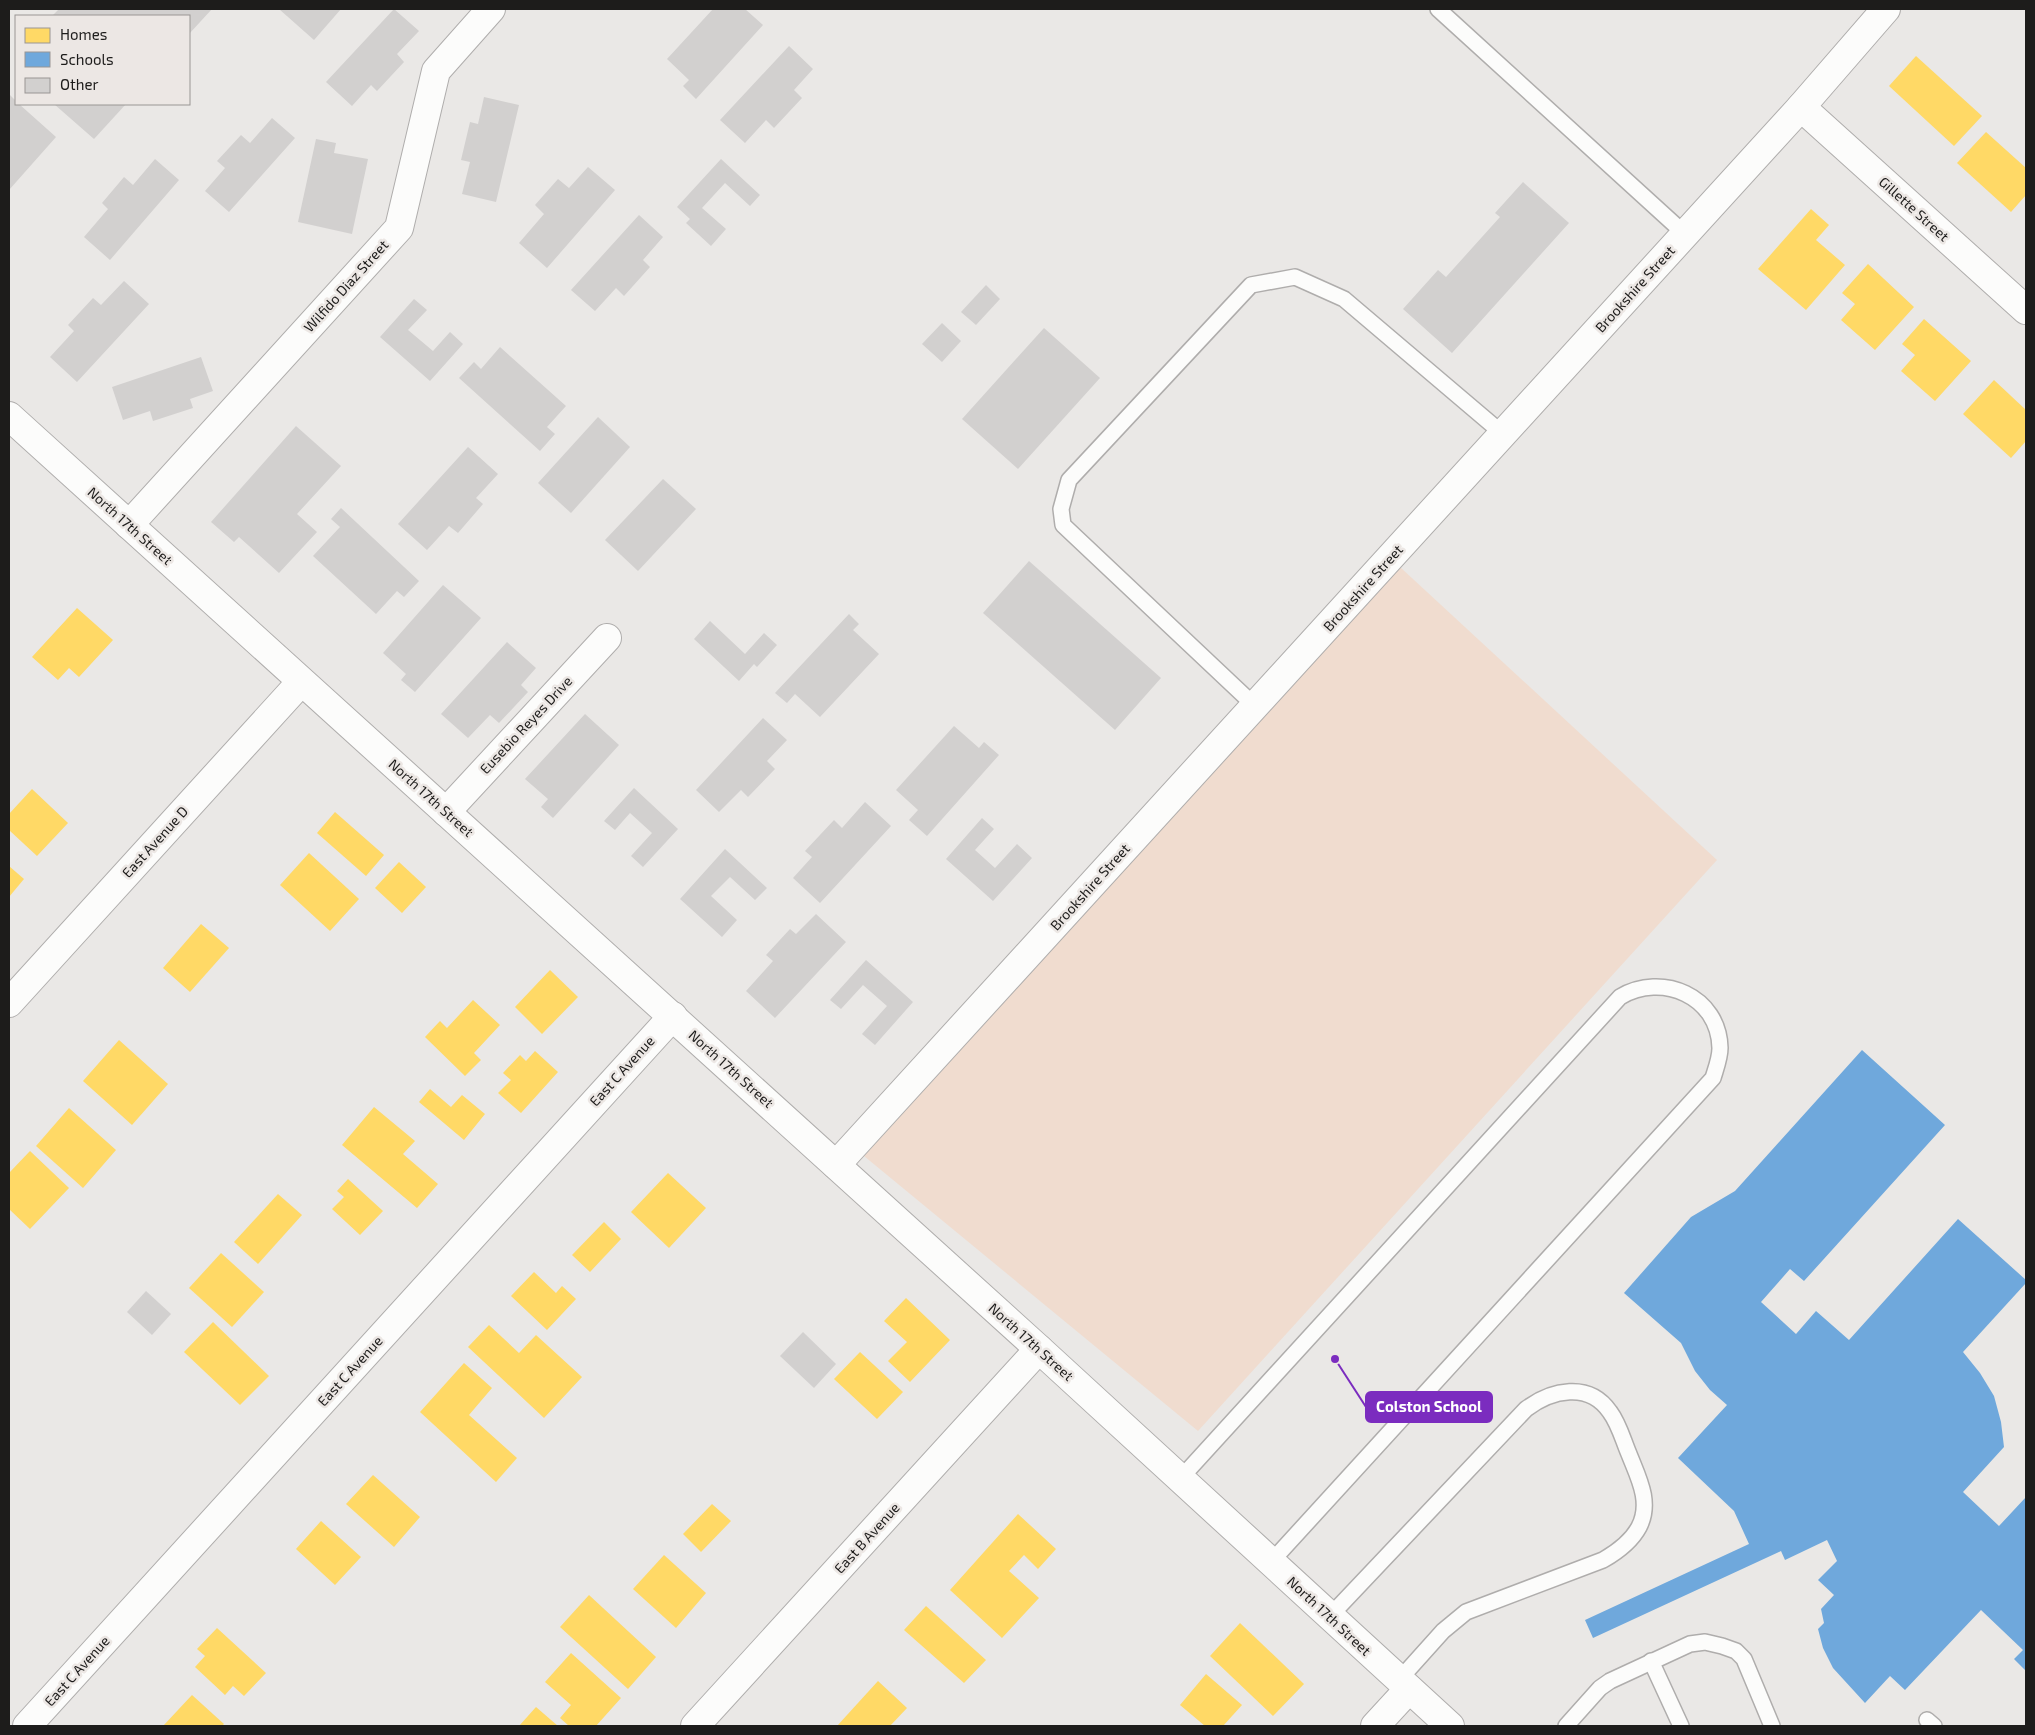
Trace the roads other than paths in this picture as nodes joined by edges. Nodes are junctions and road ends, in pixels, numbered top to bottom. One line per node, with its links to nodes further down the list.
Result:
1 (491, 9): 9 (street, Wilfido Diaz Street)
2 (1438, 9): 5 (lane)
3 (1886, 9): 4 (street, Brookshire Street)
4 (1801, 107): 5 (street, Brookshire Street); 6 (street, Gillette Street)
5 (1685, 234): 8 (street, Brookshire Street)
6 (2026, 310)
7 (9, 416): 9 (street, North 17th Street)
8 (1503, 434): 12 (street, Brookshire Street); 12 (lane)
9 (129, 525): 11 (street, North 17th Street)
10 (607, 638): 13 (street, Eusebio Reyes Drive)
11 (301, 682): 13 (street, North 17th Street); 14 (street, East Avenue D)
12 (1255, 706): 16 (street, Brookshire Street)
13 (446, 812): 15 (street, North 17th Street)
14 (9, 1003)
15 (673, 1016): 16 (street, North 17th Street); 23 (street, East C Avenue)
16 (836, 1164): 17 (street, North 17th Street)
17 (1039, 1349): 18 (street, North 17th Street); 24 (street, East B Avenue)
18 (1180, 1479): 19 (street, North 17th Street); 19 (lane)
19 (1271, 1562): 20 (street, North 17th Street)
20 (1330, 1616): 22 (street, North 17th Street); 22 (lane)
21 (1651, 1661): 27 (lane); 28 (lane); 29 (lane)
22 (1404, 1684): 25 (street); 26 (street, North 17th Street)
23 (27, 1726)
24 (694, 1726)
25 (1375, 1726)
26 (1450, 1726)
27 (1566, 1726)
28 (1681, 1726)
29 (1772, 1726)

